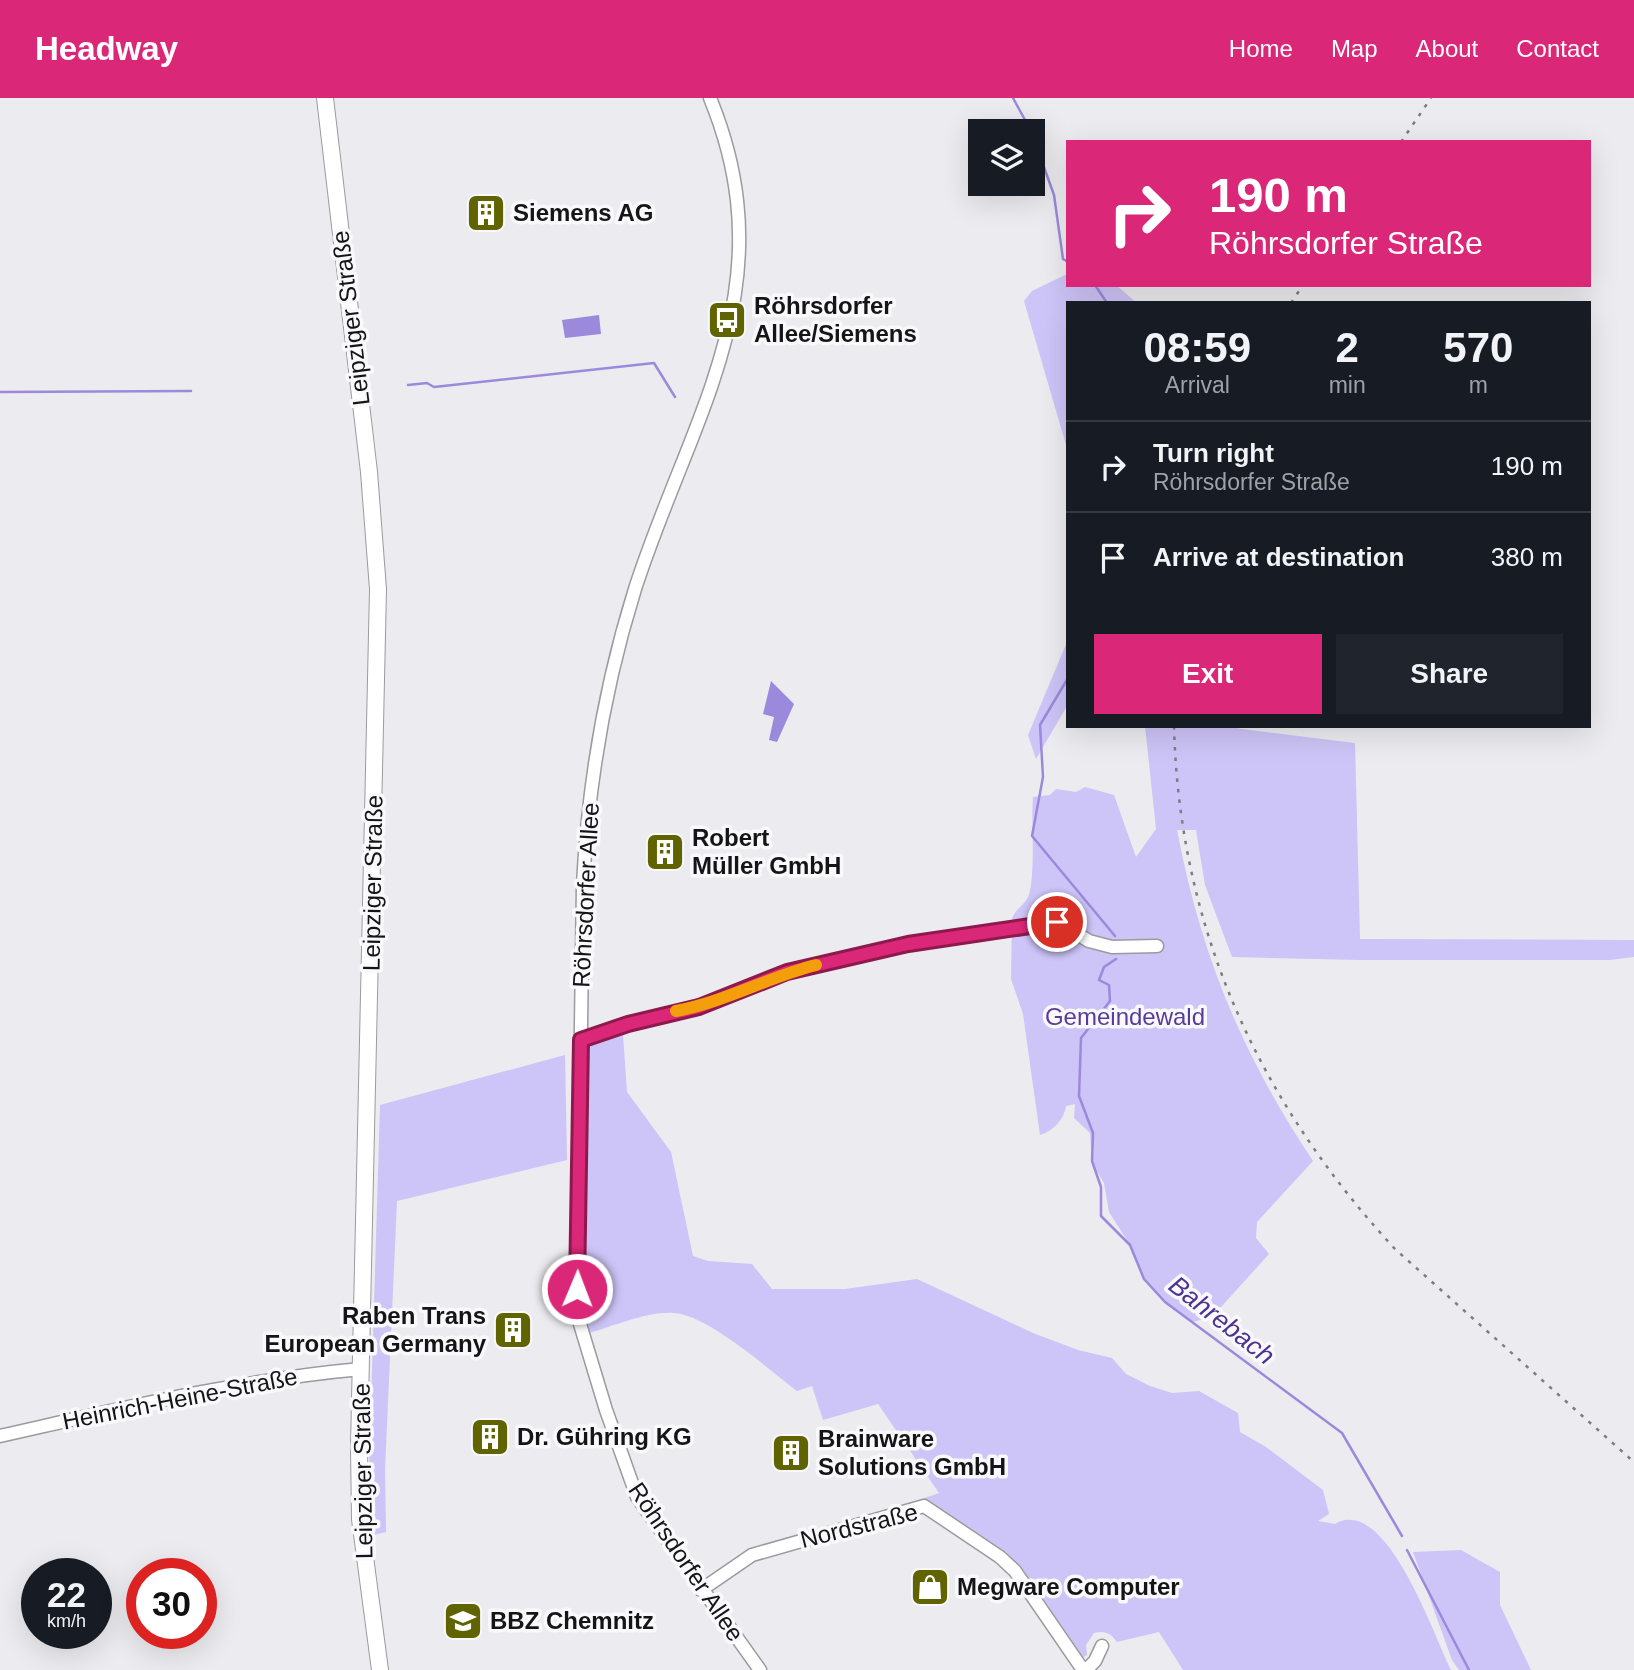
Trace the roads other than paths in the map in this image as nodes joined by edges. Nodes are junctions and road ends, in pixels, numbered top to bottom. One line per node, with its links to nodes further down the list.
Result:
1 (325, 98): 5 (main road, Leipziger Straße)
2 (710, 98): 4 (street, Röhrsdorfer Allee)
3 (1157, 946): 4 (street)
4 (581, 1040): 7 (street, Röhrsdorfer Allee)
5 (361, 1369): 6 (street, Heinrich-Heine-Straße); 9 (main road, Leipziger Straße)
6 (0, 1436)
7 (701, 1590): 10 (street, Röhrsdorfer Allee); 11 (street, Nordstraße)
8 (1102, 1646): 11 (street, Nordstraße)
9 (380, 1670)
10 (760, 1670)
11 (1085, 1670)

